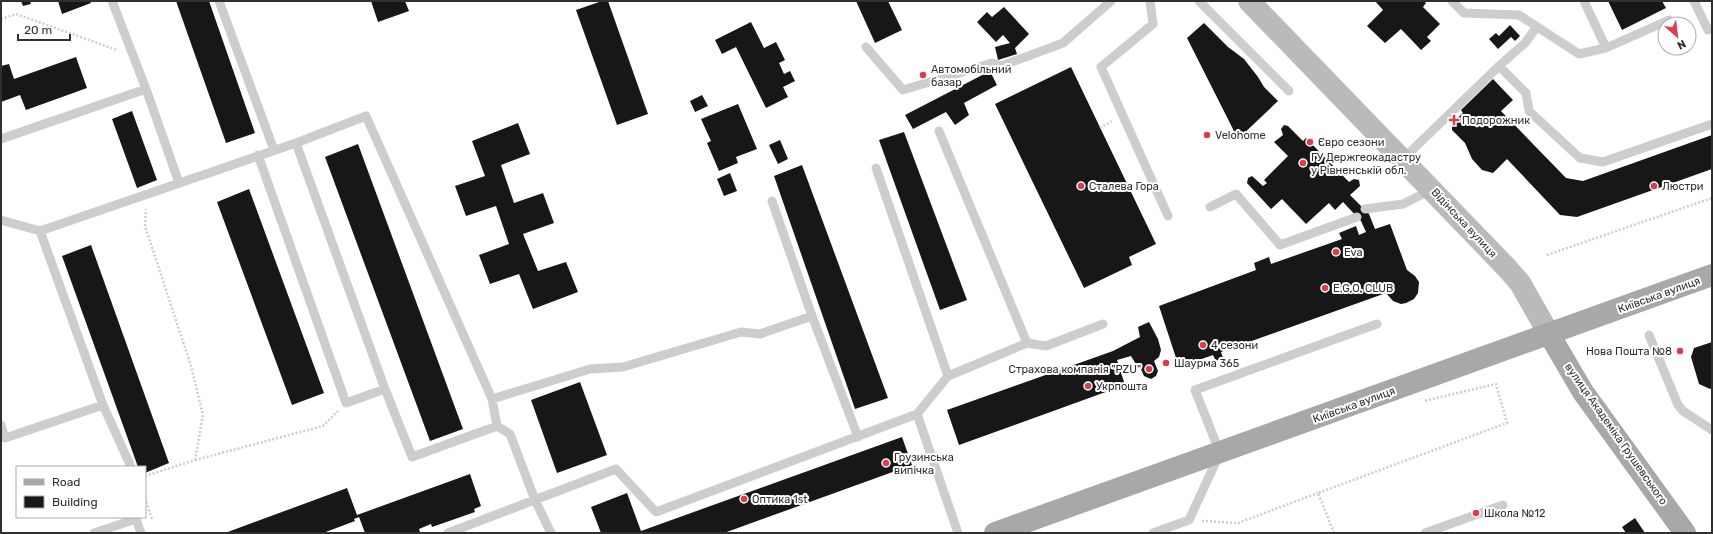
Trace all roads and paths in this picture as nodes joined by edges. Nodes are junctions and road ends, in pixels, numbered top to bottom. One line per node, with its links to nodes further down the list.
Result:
1 (112, 1): 16 (lane)
2 (219, 1): 24 (lane)
3 (1111, 1): 14 (lane)
4 (1150, 1): 35 (lane)
5 (1199, 1): 19 (lane)
6 (1250, 1): 26 (main road, Відінська вулиця)
7 (1452, 1): 12 (lane)
8 (1584, 1): 15 (lane)
9 (1694, 1): 13 (lane)
10 (1, 19): 16 (path)
11 (1657, 25): 15 (lane)
12 (1536, 28): 15 (lane); 17 (lane)
13 (1708, 30)
14 (866, 47)
15 (1606, 48)
16 (133, 55): 18 (lane)
17 (1499, 66): 20 (lane); 26 (lane)
18 (146, 89): 22 (lane); 28 (lane)
19 (1289, 91)
20 (1712, 124)
21 (939, 131): 46 (lane)
22 (1, 140)
23 (296, 143): 24 (lane); 49 (lane); 50 (lane)
24 (274, 150): 25 (lane)
25 (258, 156): 28 (lane); 51 (lane)
26 (1402, 159): 29 (main road, Відінська вулиця)
27 (876, 168): 47 (lane)
28 (179, 183): 30 (lane)
29 (1432, 190): 34 (lane); 44 (main road, Відінська вулиця)
30 (148, 193): 38 (lane); 60 (path)
31 (1712, 198): 39 (path)
32 (772, 201): 41 (lane)
33 (1210, 207): 36 (lane)
34 (1365, 210)
35 (1168, 216)
36 (1357, 217)
37 (1, 220): 38 (lane)
38 (40, 231): 52 (lane)
39 (1548, 255)
40 (1712, 275): 44 (main road, Київська вулиця)
41 (812, 316): 50 (lane); 57 (lane)
42 (1103, 324): 46 (lane)
43 (1377, 324): 59 (lane)
44 (1549, 334): 59 (main road, Київська вулиця); 78 (main road, вулиця Академіка Грушевського)
45 (1649, 335): 56 (lane)
46 (1027, 343): 47 (lane)
47 (948, 376): 53 (lane)
48 (1496, 384): 63 (path)
49 (384, 389): 51 (lane); 55 (lane)
50 (492, 399): 55 (lane)
51 (346, 403): 60 (path)
52 (103, 405): 58 (lane); 61 (lane)
53 (917, 414): 57 (lane); 73 (lane)
54 (1, 425): 58 (lane)
55 (497, 426): 64 (lane)
56 (1712, 430)
57 (858, 437): 64 (lane)
58 (3, 438)
59 (1220, 453): 67 (lane); 74 (main road, Київська вулиця)
60 (195, 460): 62 (path)
61 (131, 466)
62 (146, 476)
63 (1318, 493): 67 (path); 76 (path)
64 (535, 500): 71 (lane); 72 (lane)
65 (146, 501): 68 (path)
66 (1504, 505): 77 (lane)
67 (1188, 520): 75 (lane)
68 (154, 526)
69 (94, 533): 70 (lane)
70 (141, 533)
71 (448, 533)
72 (551, 533)
73 (958, 533)
74 (995, 533)
75 (1152, 533)
76 (1334, 533)
77 (1425, 533)
78 (1685, 533)

